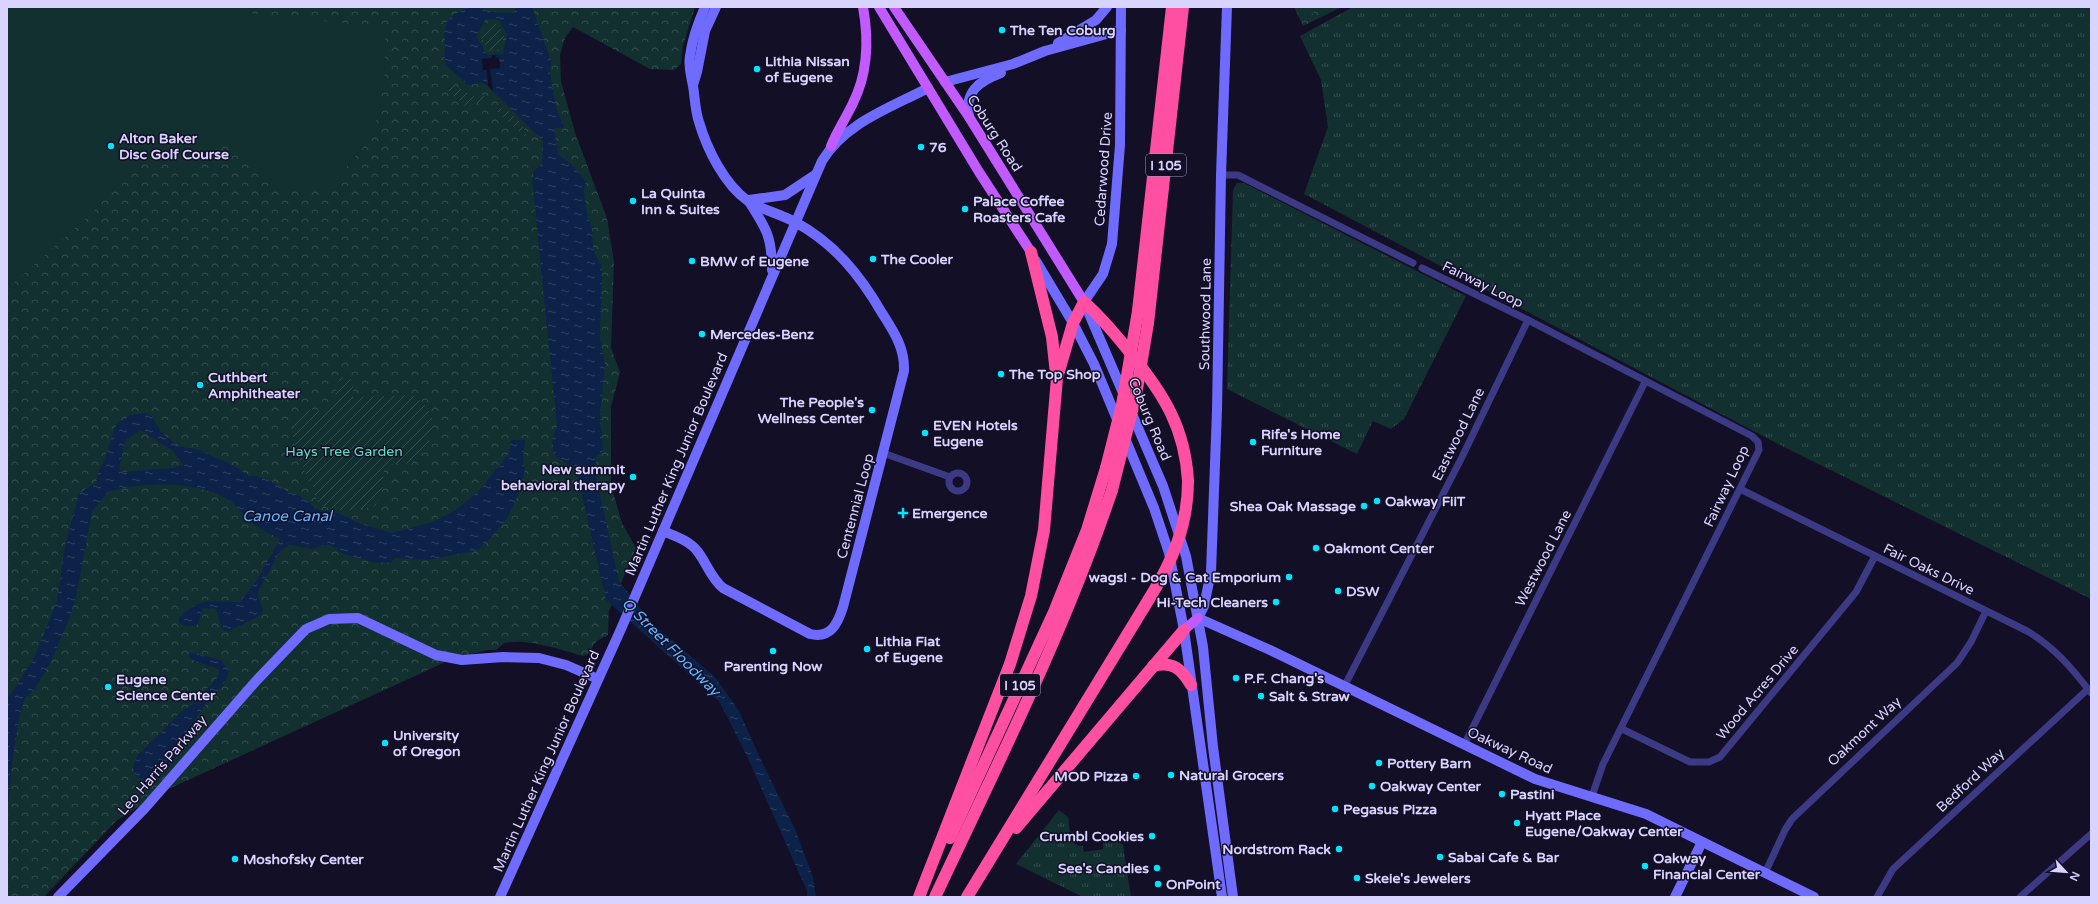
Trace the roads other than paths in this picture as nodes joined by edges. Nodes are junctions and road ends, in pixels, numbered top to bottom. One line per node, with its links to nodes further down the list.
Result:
1 (705, 7): 16 (main road)
2 (716, 7): 16 (main road)
3 (863, 7): 19 (main road)
4 (879, 7): 17 (main road)
5 (894, 7): 13 (main road, Coburg Road)
6 (1107, 7): 12 (main road)
7 (1121, 7): 11 (main road, Cedarwood Drive)
8 (1172, 7): 56 (highway, I 105, bridge)
9 (1183, 7): 57 (highway, I 105, bridge)
10 (1227, 7): 21 (main road, Southwood Lane)
11 (1122, 30): 12 (main road); 28 (main road, Cedarwood Drive)
12 (1045, 51): 14 (main road)
13 (930, 59): 15 (main road, Coburg Road); 17 (main road)
14 (1013, 64): 15 (main road); 18 (main road)
15 (945, 82): 18 (main road, Coburg Road)
16 (693, 85): 22 (main road)
17 (928, 88): 19 (main road, Martin Luther King Junior Boulevard); 24 (main road)
18 (970, 118): 28 (main road, Coburg Road)
19 (831, 146): 20 (main road, Martin Luther King Junior Boulevard)
20 (814, 175): 22 (main road); 23 (main road, Martin Luther King Junior Boulevard)
21 (1221, 175): 25 (street); 39 (main road, Southwood Lane)
22 (748, 200): 23 (main road, Centennial Loop); 27 (main road)
23 (794, 221): 27 (main road, Martin Luther King Junior Boulevard); 33 (main road, Centennial Loop)
24 (1031, 252): 30 (main road); 31 (highway)
25 (1413, 264)
26 (1422, 268): 29 (street, Fairway Loop)
27 (772, 276): 36 (main road, Martin Luther King Junior Boulevard)
28 (1084, 302): 30 (highway); 39 (main road, Coburg Road); 51 (highway, bridge)
29 (1528, 320): 32 (street, Fairway Loop); 44 (street, Eastwood Lane)
30 (1073, 323): 31 (highway); 40 (main road)
31 (1057, 358): 55 (highway)
32 (1645, 382): 35 (street, Fairway Loop); 47 (street, Westwood Lane)
33 (883, 453): 34 (street); 36 (main road, Centennial Loop)
34 (950, 477)
35 (1740, 489): 37 (street, Fair Oaks Drive); 46 (street, Fairway Loop)
36 (663, 531): 42 (main road, Martin Luther King Junior Boulevard)
37 (1875, 556): 38 (street, Fair Oaks Drive); 46 (street, Wood Acres Drive)
38 (1986, 611): 45 (street, Fair Oaks Drive); 52 (street, Oakmont Way)
39 (1198, 618): 40 (main road); 44 (main road, Oakway Road); 60 (main road, Coburg Road)
40 (1184, 630): 41 (highway); 43 (main road)
41 (1153, 666): 43 (highway); 51 (highway)
42 (598, 679): 53 (main road, Leo Harris Parkway); 54 (main road, Martin Luther King Junior Boulevard)
43 (1191, 684): 59 (main road)
44 (1344, 687): 47 (main road, Oakway Road)
45 (2089, 691): 63 (street, Bedford Way)
46 (1622, 729): 48 (street, Fairway Loop)
47 (1464, 745): 48 (main road, Oakway Road)
48 (1592, 796): 50 (main road, Oakway Road)
49 (2091, 834): 64 (street)
50 (1702, 842): 52 (main road, Oakway Road); 61 (main road)
51 (991, 858): 58 (highway)
52 (1765, 873): 62 (main road, Oakway Road)
53 (58, 897)
54 (500, 897)
55 (919, 897)
56 (923, 897)
57 (935, 897)
58 (967, 897)
59 (1222, 897)
60 (1233, 897)
61 (1675, 897)
62 (1814, 897)
63 (1877, 897)
64 (2020, 897)

